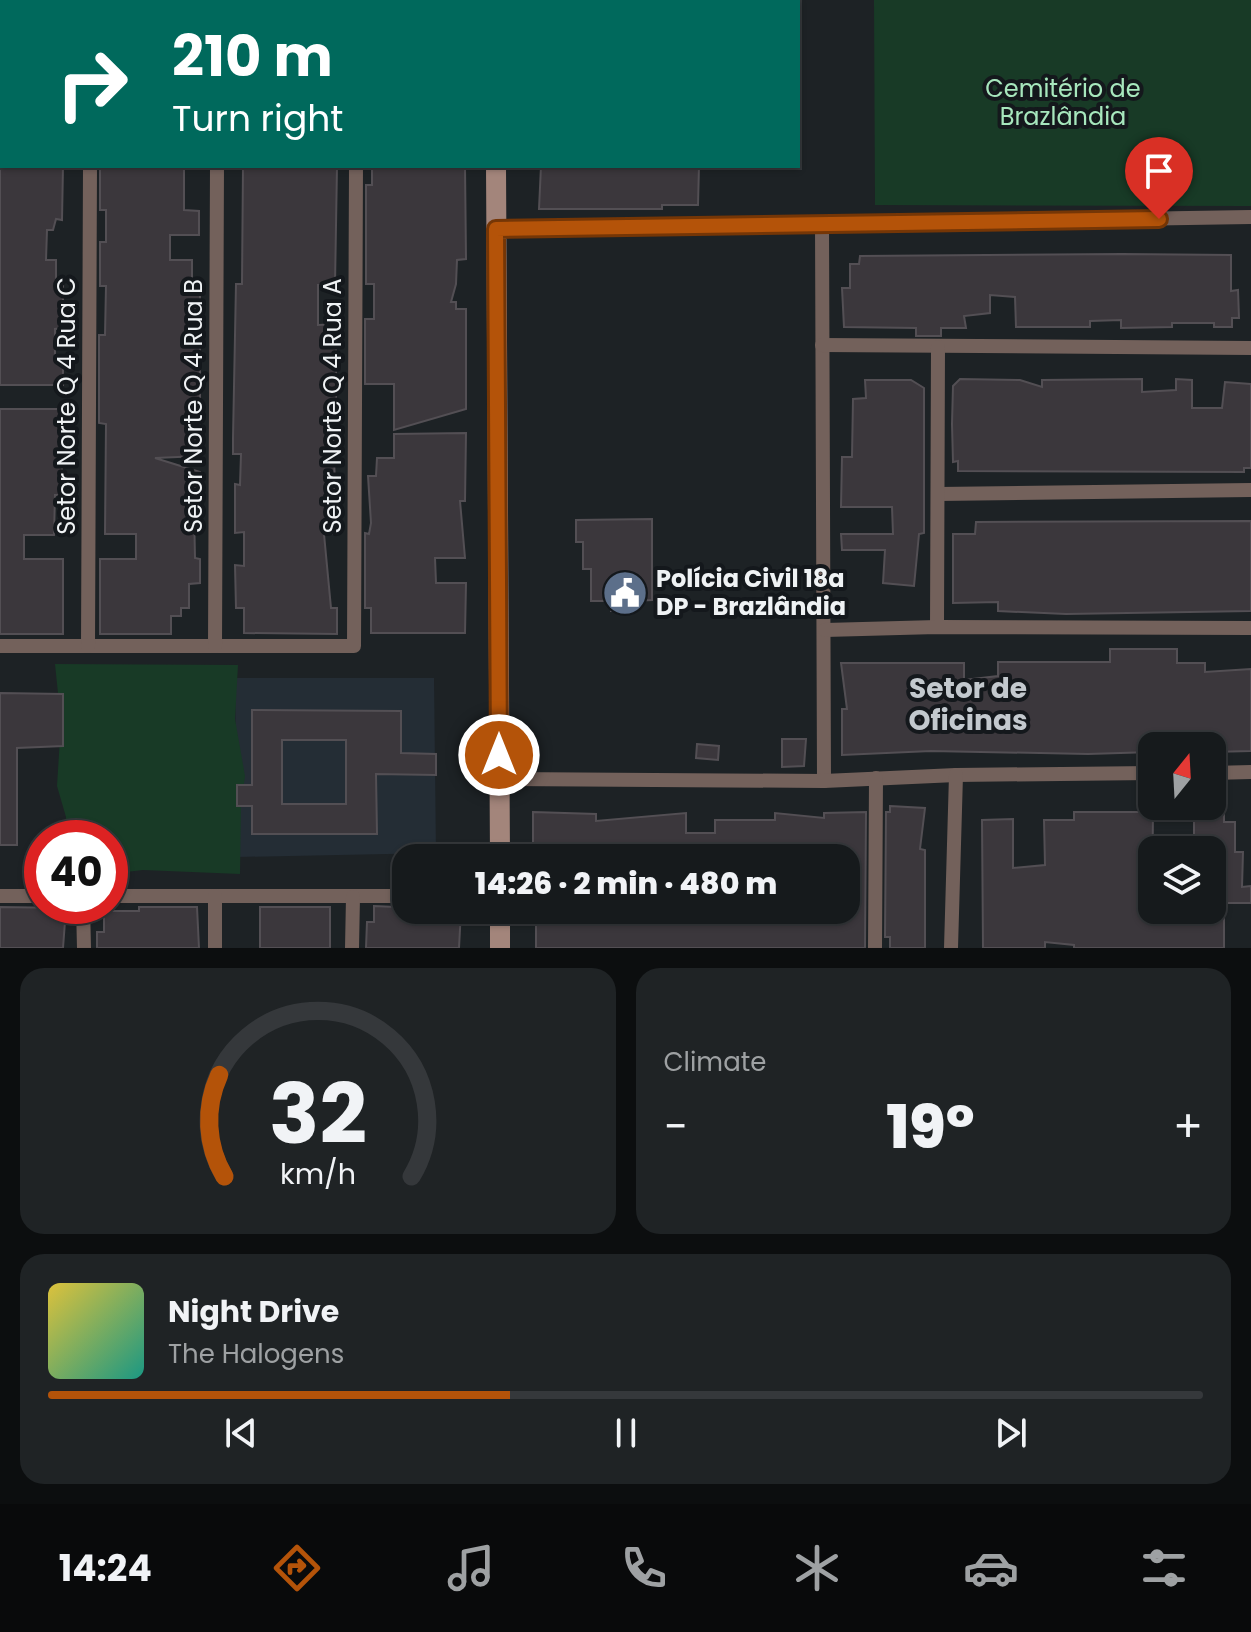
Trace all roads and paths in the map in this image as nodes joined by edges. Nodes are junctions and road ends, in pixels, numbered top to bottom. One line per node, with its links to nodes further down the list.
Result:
1 (90, 168): 17 (street, Setor Norte Q 4 Rua C)
2 (217, 168): 18 (street, Setor Norte Q 4 Rua B)
3 (356, 168): 18 (street, Setor Norte Q 4 Rua A)
4 (496, 168): 7 (street)
5 (1251, 217): 6 (street)
6 (822, 225): 7 (street); 8 (street)
7 (496, 229): 24 (street)
8 (822, 345): 9 (street); 15 (street)
9 (938, 347): 10 (street); 12 (street)
10 (1251, 348)
11 (1251, 490): 12 (street)
12 (938, 494): 13 (street)
13 (937, 627): 14 (street); 15 (street)
14 (1251, 628)
15 (825, 630): 25 (street)
16 (0, 646): 17 (street)
17 (88, 646): 18 (street)
18 (215, 646)
19 (1251, 772): 21 (street)
20 (1138, 773): 22 (street)
21 (1226, 773)
22 (956, 775): 23 (street); 40 (street)
23 (876, 778): 25 (street); 39 (street)
24 (499, 779): 25 (street); 26 (street)
25 (824, 781)
26 (500, 844)
27 (0, 896): 28 (street)
28 (24, 896)
29 (128, 896): 30 (street)
30 (215, 896): 32 (street); 36 (street)
31 (392, 896): 32 (street)
32 (353, 897): 37 (street)
33 (83, 924): 35 (street)
34 (500, 924): 38 (street)
35 (84, 948)
36 (215, 948)
37 (352, 948)
38 (500, 948)
39 (875, 948)
40 (951, 948)

